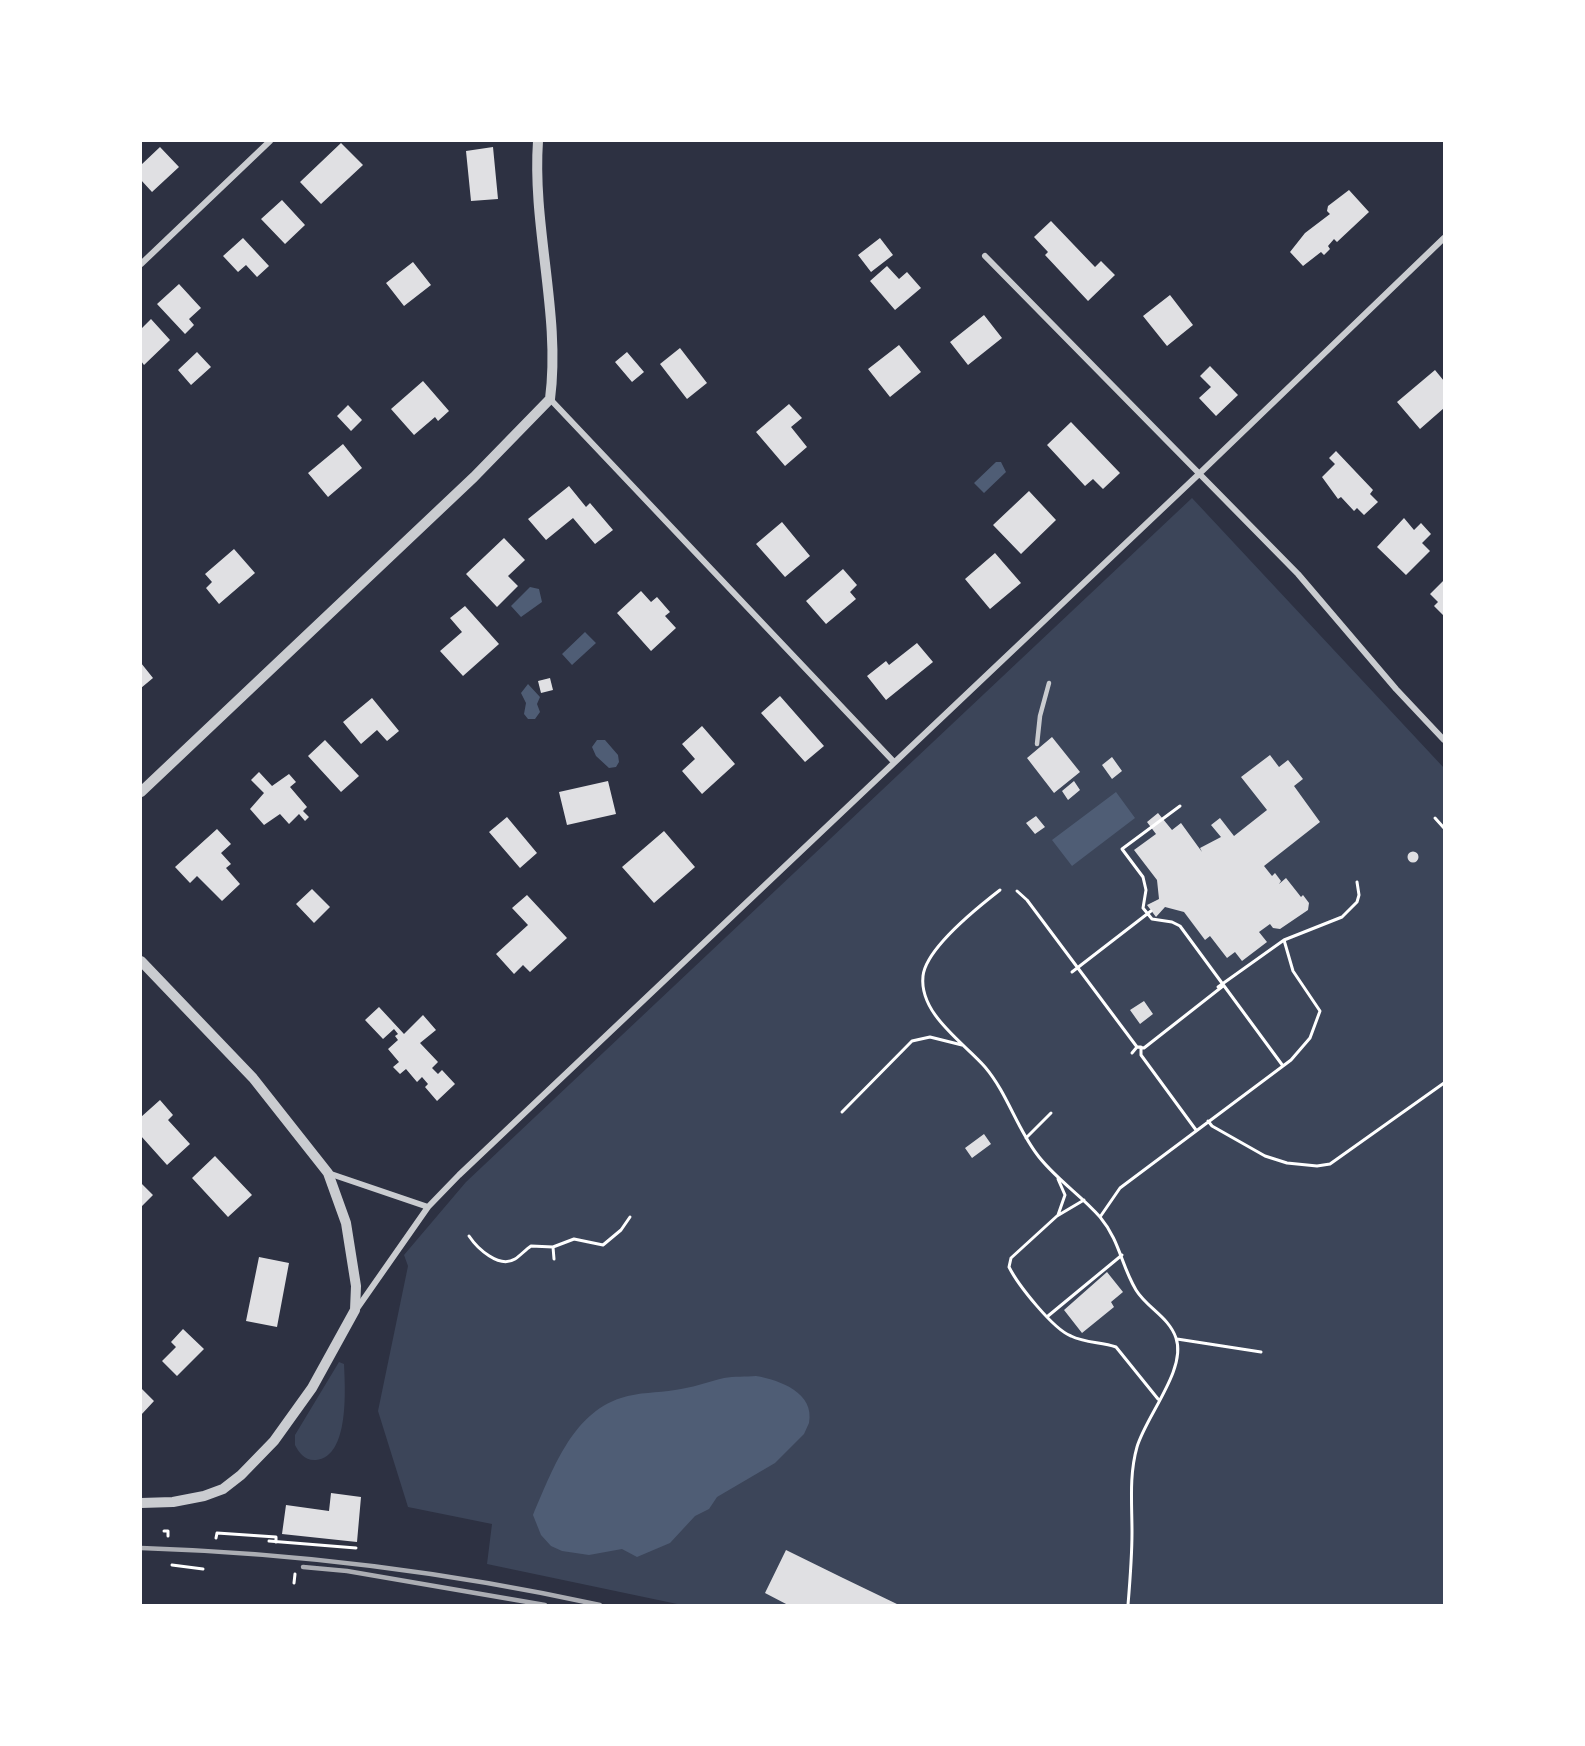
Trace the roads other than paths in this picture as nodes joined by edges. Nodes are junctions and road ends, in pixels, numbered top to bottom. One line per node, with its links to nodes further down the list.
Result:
1 (270, 141): 5 (street)
2 (538, 141): 6 (street)
3 (1444, 238): 7 (street)
4 (985, 255): 7 (street)
5 (141, 264)
6 (550, 399): 11 (street); 12 (street)
7 (1200, 473): 9 (street); 11 (street)
8 (1049, 683): 10 (lane)
9 (1444, 740)
10 (1037, 744)
11 (894, 762): 15 (street)
12 (141, 792)
13 (141, 962): 14 (street)
14 (328, 1173): 15 (street); 16 (street)
15 (428, 1207): 16 (street)
16 (356, 1310): 17 (street)
17 (141, 1503)

